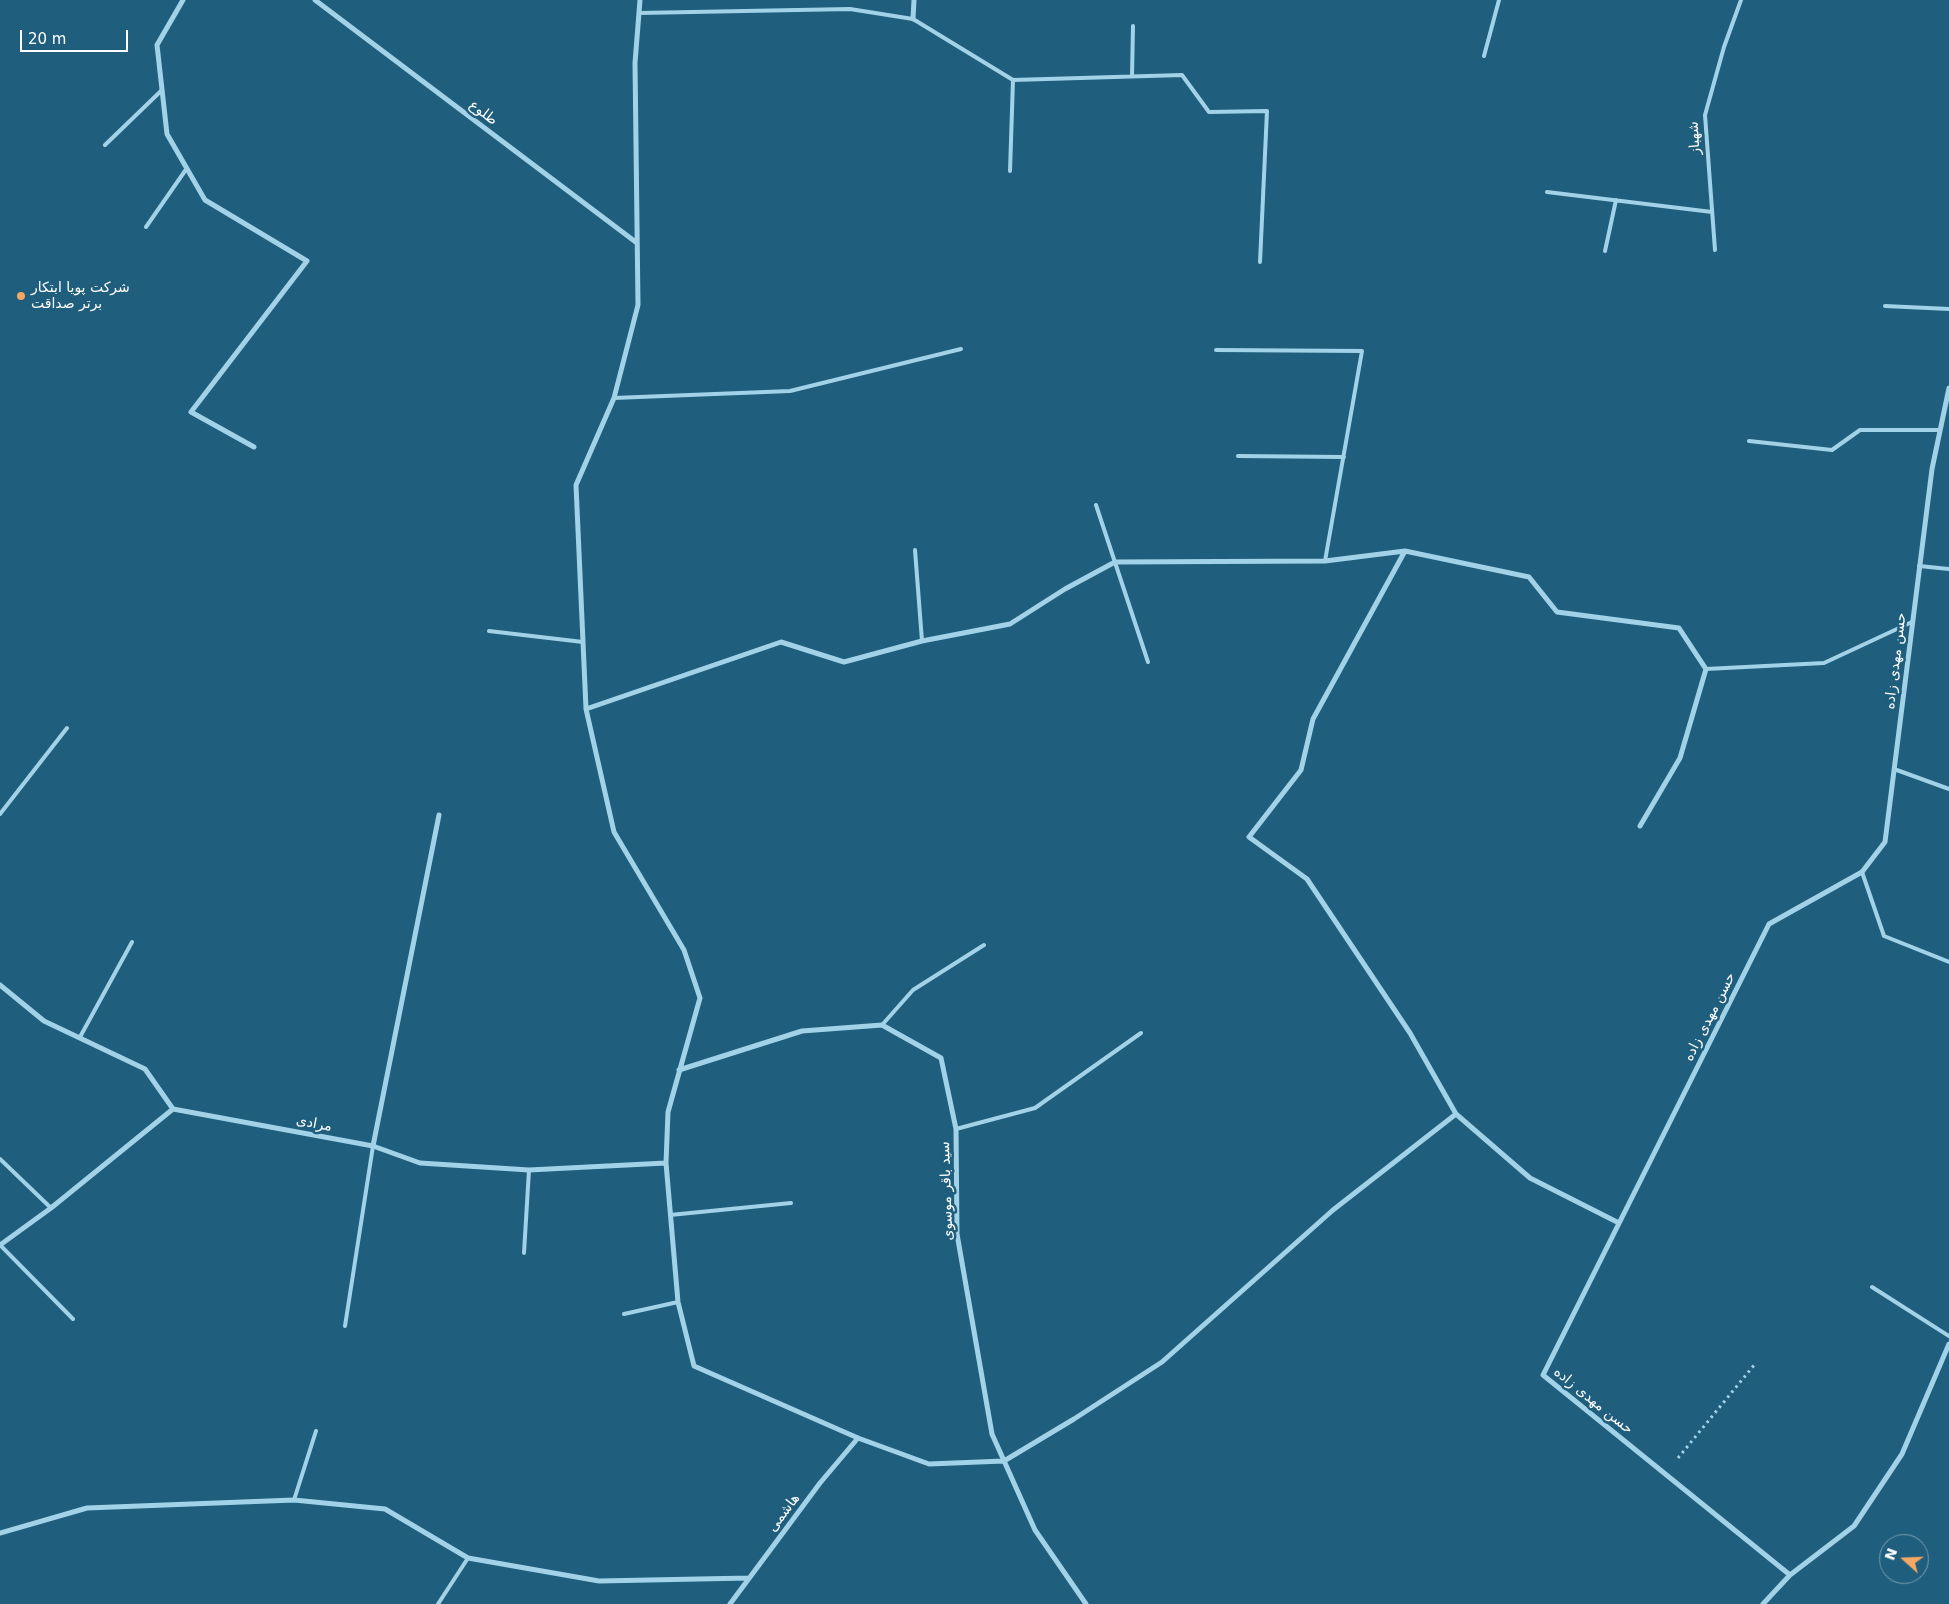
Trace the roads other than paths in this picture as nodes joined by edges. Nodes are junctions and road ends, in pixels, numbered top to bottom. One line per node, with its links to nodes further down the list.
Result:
1 (183, 0): 13 (street)
2 (315, 0): 21 (street, طلوع)
3 (640, 0): 7 (street)
4 (914, 0): 8 (street)
5 (1499, 0): 10 (lane)
6 (1741, 0): 19 (lane, شهباز)
7 (640, 13): 8 (lane); 21 (street)
8 (913, 20): 12 (lane)
9 (1133, 26): 11 (lane)
10 (1484, 56)
11 (1132, 76): 12 (lane); 24 (lane)
12 (1013, 80): 16 (lane)
13 (162, 90): 14 (lane); 15 (street)
14 (106, 145)
15 (187, 168): 20 (lane); 33 (street)
16 (1010, 171)
17 (1547, 192): 18 (lane)
18 (1616, 200): 19 (lane); 23 (lane)
19 (1712, 212): 22 (lane, شهباز)
20 (146, 227)
21 (637, 243): 30 (street)
22 (1715, 250)
23 (1605, 251)
24 (1260, 262)
25 (1885, 306): 26 (lane)
26 (1949, 309)
27 (961, 349): 30 (lane)
28 (1216, 350): 35 (lane)
29 (1949, 392): 31 (street, حسن مهدی زاده)
30 (614, 398): 46 (street)
31 (1940, 430): 32 (lane); 41 (street, حسن مهدی زاده)
32 (1749, 441)
33 (254, 447)
34 (1238, 456): 35 (lane)
35 (1344, 457): 39 (lane)
36 (1096, 506): 40 (lane)
37 (915, 550): 45 (lane)
38 (1405, 551): 39 (street); 48 (street); 66 (street)
39 (1325, 561): 40 (street)
40 (1115, 562): 45 (street); 47 (lane)
41 (1919, 566): 42 (lane); 43 (street, حسن مهدی زاده)
42 (1949, 569)
43 (1912, 622): 48 (lane); 51 (street, حسن مهدی زاده)
44 (489, 631): 46 (lane)
45 (922, 641): 49 (street)
46 (583, 642): 49 (street)
47 (1148, 662)
48 (1706, 669): 55 (street)
49 (586, 708): 64 (street)
50 (67, 728): 53 (lane)
51 (1894, 769): 52 (lane); 56 (street, حسن مهدی زاده)
52 (1949, 789)
53 (0, 814)
54 (439, 815): 68 (street)
55 (1640, 826)
56 (1862, 872): 59 (lane); 75 (street, حسن مهدی زاده)
57 (132, 942): 63 (lane)
58 (984, 945): 61 (lane)
59 (1949, 962)
60 (0, 985): 63 (street)
61 (882, 1025): 64 (street); 67 (street, سید باقر موسوی)
62 (1141, 1033): 67 (lane)
63 (80, 1038): 65 (street)
64 (679, 1070): 70 (street)
65 (173, 1109): 68 (street, مرادی); 73 (street)
66 (1456, 1114): 75 (street); 87 (street)
67 (956, 1129): 87 (street, سید باقر موسوی)
68 (373, 1146): 71 (street, مرادی); 82 (lane)
69 (0, 1159): 73 (lane)
70 (666, 1163): 71 (street, مرادی); 74 (street)
71 (529, 1170): 77 (lane)
72 (792, 1204): 74 (lane)
73 (51, 1208): 76 (street)
74 (670, 1215): 79 (street)
75 (1619, 1223): 91 (street, حسن مهدی زاده)
76 (0, 1245): 81 (lane)
77 (524, 1254)
78 (1872, 1287): 83 (lane)
79 (678, 1302): 80 (lane); 86 (street)
80 (624, 1314)
81 (74, 1319)
82 (345, 1326)
83 (1949, 1336)
84 (1949, 1344): 91 (street)
85 (316, 1431): 88 (lane)
86 (858, 1438): 87 (street); 92 (street, هاشمی)
87 (1004, 1461): 95 (street, سید باقر موسوی)
88 (294, 1500): 89 (street); 90 (street)
89 (0, 1533)
90 (468, 1558): 92 (street); 93 (lane)
91 (1790, 1576): 96 (street)
92 (750, 1578): 94 (street, هاشمی)
93 (438, 1604)
94 (730, 1604)
95 (1086, 1604)
96 (1764, 1604)

